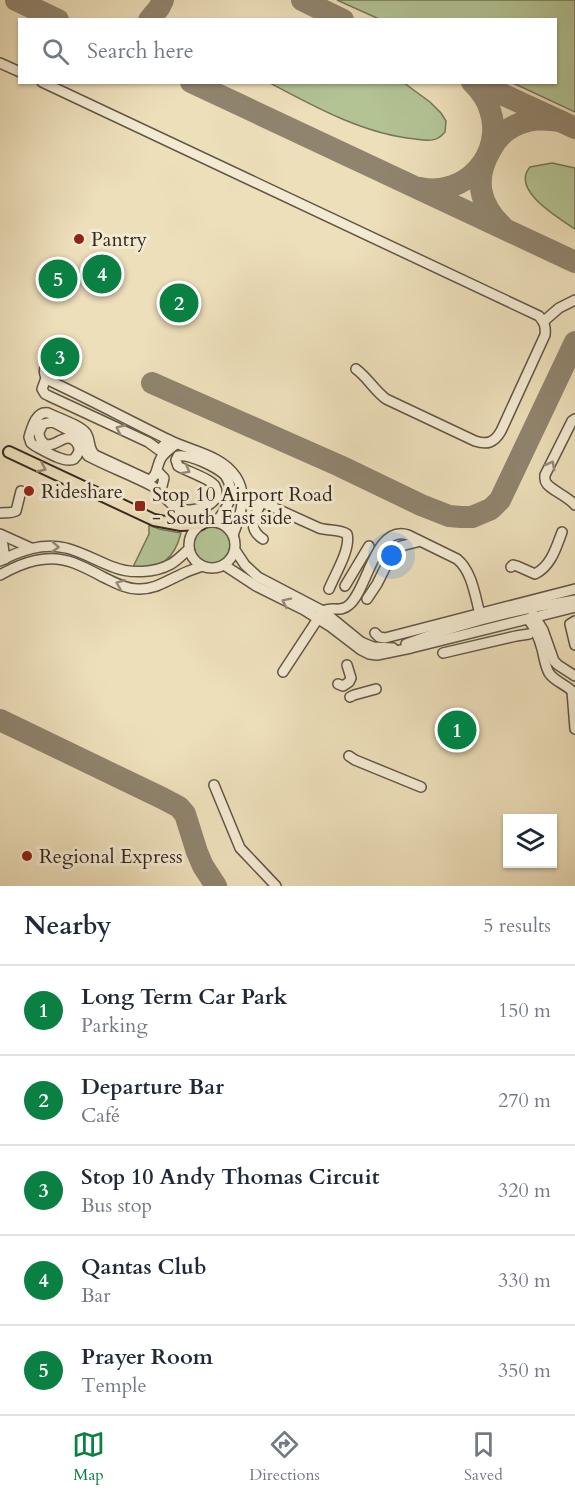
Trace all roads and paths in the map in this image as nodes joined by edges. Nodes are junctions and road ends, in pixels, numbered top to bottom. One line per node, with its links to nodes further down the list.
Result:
1 (0, 63): 2 (street)
2 (18, 71)
3 (46, 84): 5 (street)
4 (575, 300): 5 (street)
5 (544, 321): 7 (street)
6 (57, 352): 8 (street)
7 (356, 369)
8 (46, 378): 10 (street); 10 (street, one-way to 8)
9 (575, 419): 18 (street, one-way to 9)
10 (176, 444): 12 (street); 13 (street); 16 (street)
11 (9, 452): 21 (main road, one-way to 21)
12 (157, 471): 15 (street); 15 (street)
13 (225, 475): 15 (street, one-way to 15); 20 (street)
14 (21, 491): 19 (street)
15 (161, 494)
16 (242, 500): 17 (street); 24 (street)
17 (262, 501): 26 (street); 36 (street)
18 (574, 504)
19 (0, 513)
20 (216, 522): 21 (street); 24 (street)
21 (201, 524): 30 (street)
22 (562, 532): 35 (street)
23 (0, 534): 29 (street)
24 (233, 535): 31 (street)
25 (0, 539): 32 (street)
26 (263, 539)
27 (417, 542): 42 (street)
28 (369, 546): 38 (street)
29 (31, 548): 30 (street, one-way to 30); 32 (street)
30 (189, 549): 34 (street)
31 (235, 550): 33 (street); 46 (street)
32 (3, 560)
33 (224, 565): 34 (street); 46 (street, one-way to 33)
34 (202, 566): 37 (street, one-way to 37)
35 (511, 567)
36 (336, 573): 38 (street); 39 (street)
37 (0, 575)
38 (345, 586): 41 (street)
39 (329, 589)
40 (575, 589): 45 (street)
41 (356, 598): 45 (street); 46 (street)
42 (367, 599)
43 (575, 600): 47 (street)
44 (575, 607): 47 (street)
45 (480, 614): 49 (street)
46 (321, 615): 47 (street); 54 (street)
47 (531, 615): 55 (street); 59 (street)
48 (575, 621): 51 (street)
49 (375, 633)
50 (529, 634): 52 (street)
51 (575, 645)
52 (443, 654)
53 (346, 665): 56 (street)
54 (283, 672)
55 (575, 676)
56 (338, 684)
57 (376, 689): 58 (street)
58 (350, 697)
59 (575, 729)
60 (349, 756): 62 (street)
61 (214, 785): 63 (street)
62 (421, 787)
63 (276, 886)

